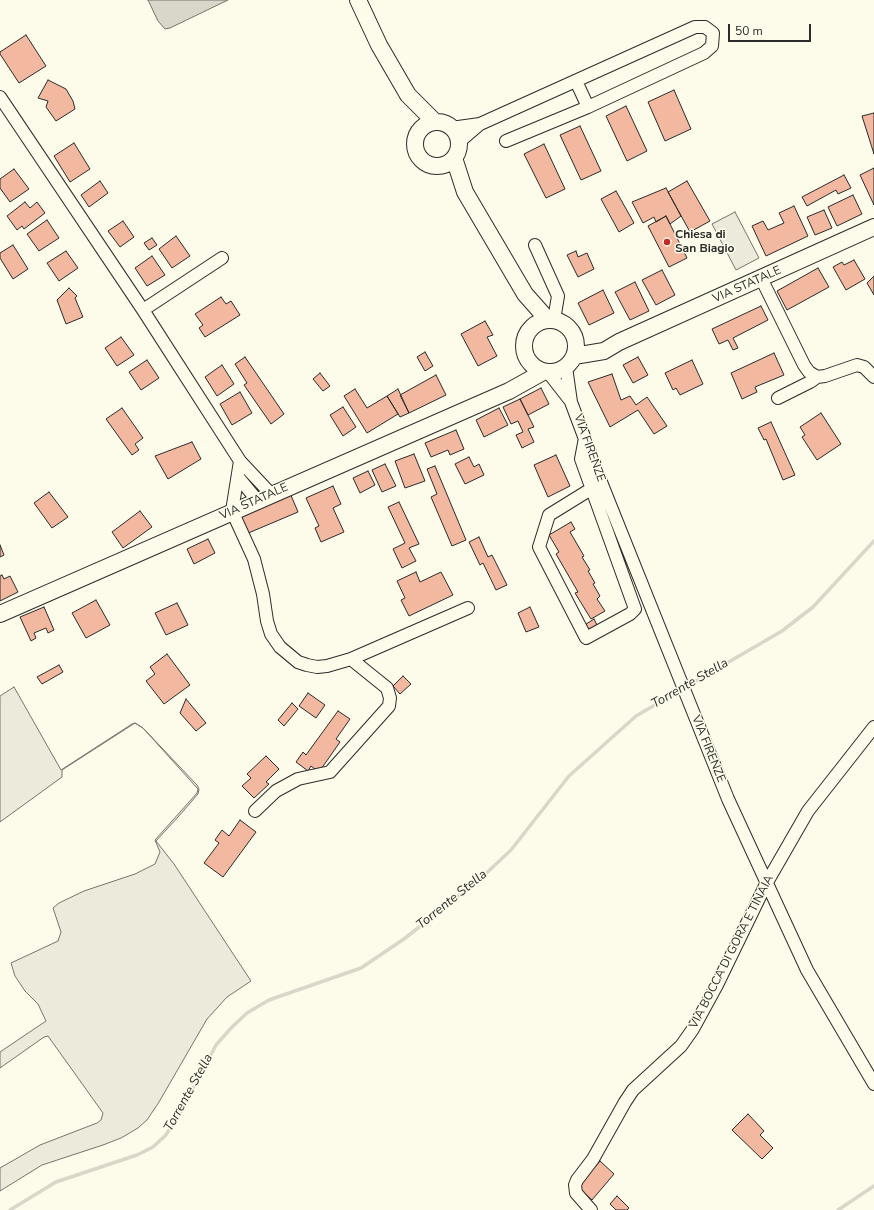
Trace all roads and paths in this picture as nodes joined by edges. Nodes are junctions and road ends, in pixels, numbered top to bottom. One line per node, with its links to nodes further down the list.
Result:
1 (358, 0): 3 (main road)
2 (576, 81): 5 (street); 5 (street); 7 (street)
3 (408, 95): 6 (main road); 9 (main road)
4 (0, 97): 20 (street)
5 (588, 107): 10 (street)
6 (435, 122): 8 (main road); 9 (main road)
7 (480, 124): 8 (street); 11 (street)
8 (451, 128): 11 (main road)
9 (417, 134): 13 (main road)
10 (506, 141)
11 (459, 142): 12 (main road)
12 (454, 158): 13 (main road); 14 (main road)
13 (436, 166): 14 (main road)
14 (465, 192): 19 (main road)
15 (874, 228): 18 (main road, VIA STATALE)
16 (535, 245): 21 (street)
17 (222, 258): 20 (street)
18 (761, 278): 23 (main road, VIA STATALE); 26 (street)
19 (525, 294): 21 (main road); 22 (main road)
20 (143, 310): 32 (street)
21 (551, 320): 22 (main road); 23 (main road)
22 (530, 329): 24 (main road)
23 (572, 355): 25 (main road); 30 (street)
24 (525, 356): 25 (main road); 28 (main road)
25 (545, 372): 28 (main road, VIA STATALE); 30 (street)
26 (817, 377): 27 (street); 29 (street)
27 (874, 377)
28 (509, 391): 35 (main road, VIA STATALE)
29 (778, 398)
30 (571, 402): 31 (street, VIA FIRENZE)
31 (585, 438): 34 (street); 42 (street, VIA FIRENZE)
32 (240, 461): 33 (street); 35 (street)
33 (238, 476): 35 (street); 36 (street)
34 (591, 489): 34 (street)
35 (264, 497): 36 (main road, VIA STATALE)
36 (232, 511): 38 (main road, VIA STATALE); 39 (street)
37 (468, 608): 39 (street)
38 (0, 614)
39 (351, 659): 41 (street)
40 (874, 727): 42 (street, VIA BOCCA DI GORA E TINAIA)
41 (255, 811)
42 (766, 884): 43 (street, VIA FIRENZE); 44 (street, VIA BOCCA DI GORA E TINAIA)
43 (874, 1084)
44 (591, 1210)

